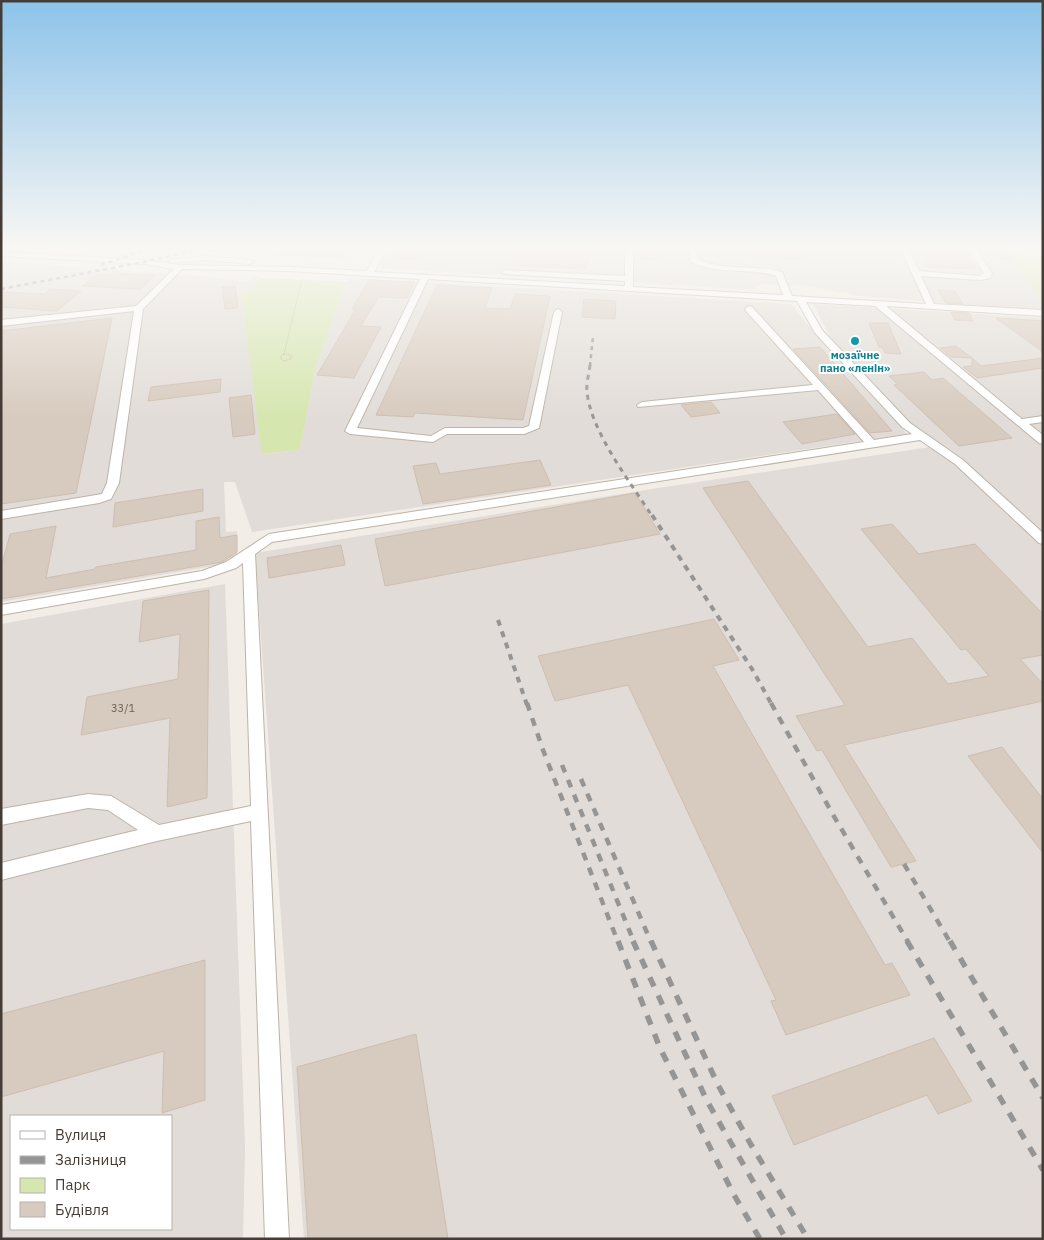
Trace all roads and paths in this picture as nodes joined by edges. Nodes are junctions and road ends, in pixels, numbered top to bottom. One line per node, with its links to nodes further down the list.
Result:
1 (142, 305): 8 (street)
2 (295, 305): 13 (path)
3 (411, 305): 10 (street)
4 (799, 305): 18 (street)
5 (879, 305): 17 (street)
6 (911, 305): 7 (street)
7 (931, 306): 11 (street)
8 (139, 308): 12 (street); 21 (street)
9 (748, 309): 14 (street)
10 (558, 312)
11 (1043, 313)
12 (1, 323)
13 (284, 354)
14 (820, 387): 15 (street); 20 (street)
15 (642, 405)
16 (1043, 419): 17 (street)
17 (1020, 422): 19 (street)
18 (922, 436): 20 (street); 22 (street)
19 (1043, 441)
20 (872, 444): 23 (street)
21 (1, 515)
22 (1043, 540)
23 (249, 552): 24 (street); 25 (street)
24 (1, 610)
25 (259, 812): 27 (street); 29 (street)
26 (1, 817): 27 (street)
27 (157, 834): 28 (street)
28 (1, 872)
29 (277, 1239)

